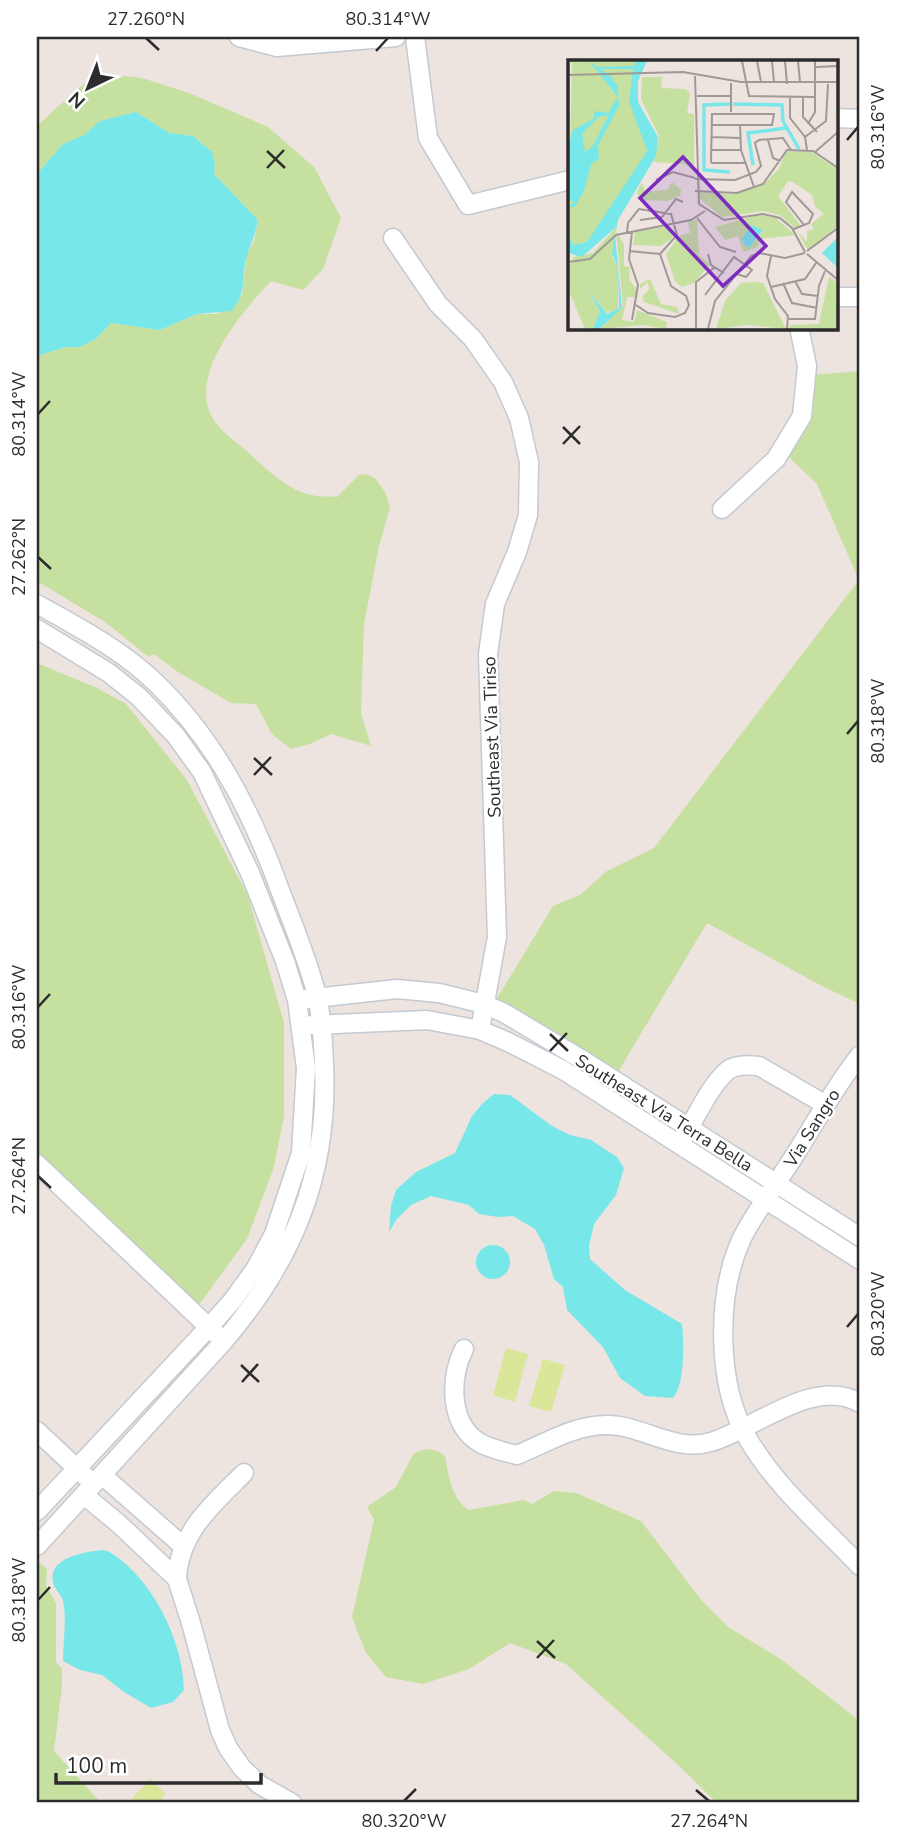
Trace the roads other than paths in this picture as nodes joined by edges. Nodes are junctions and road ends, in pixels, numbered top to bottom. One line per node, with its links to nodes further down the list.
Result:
1 (239, 37): 2 (street)
2 (396, 37)
3 (415, 37): 6 (street)
4 (838, 118): 5 (street)
5 (860, 118)
6 (568, 180)
7 (393, 239): 16 (street, Southeast Via Tiriso)
8 (838, 297): 9 (street)
9 (860, 297)
10 (799, 329): 11 (street)
11 (722, 509)
12 (37, 604): 14 (street)
13 (37, 629): 15 (street)
14 (317, 996): 15 (street, Southeast Via Terra Bella); 16 (street, Southeast Via Terra Bella); 17 (street)
15 (297, 1000): 18 (street)
16 (484, 1004): 19 (street, Southeast Via Tiriso); 22 (street, Southeast Via Terra Bella)
17 (322, 1024): 18 (street, Southeast Via Terra Bella); 19 (street, Southeast Via Terra Bella); 30 (street)
18 (302, 1026): 29 (street)
19 (480, 1030): 23 (street, Southeast Via Terra Bella)
20 (860, 1055): 21 (street, Via Sangro)
21 (826, 1105): 22 (street); 25 (street, Via Sangro)
22 (689, 1128): 23 (street); 25 (street, Southeast Via Terra Bella)
23 (679, 1145): 26 (street, Southeast Via Terra Bella)
24 (37, 1164): 29 (street)
25 (777, 1185): 26 (street, Via Sangro); 27 (street, Southeast Via Terra Bella)
26 (766, 1201): 28 (street, Southeast Via Terra Bella); 33 (street, Via Sangro)
27 (860, 1237)
28 (860, 1260)
29 (209, 1328): 30 (street); 35 (street)
30 (224, 1341): 37 (street)
31 (464, 1349): 33 (street)
32 (860, 1403): 33 (street)
33 (743, 1428): 41 (street, Via Sangro)
34 (37, 1431): 35 (street)
35 (77, 1469): 37 (street); 38 (street)
36 (244, 1473): 40 (street)
37 (93, 1485): 39 (street); 40 (street); 42 (street)
38 (37, 1511)
39 (37, 1546)
40 (183, 1546): 42 (street)
41 (860, 1566)
42 (177, 1579): 43 (street)
43 (292, 1803)

